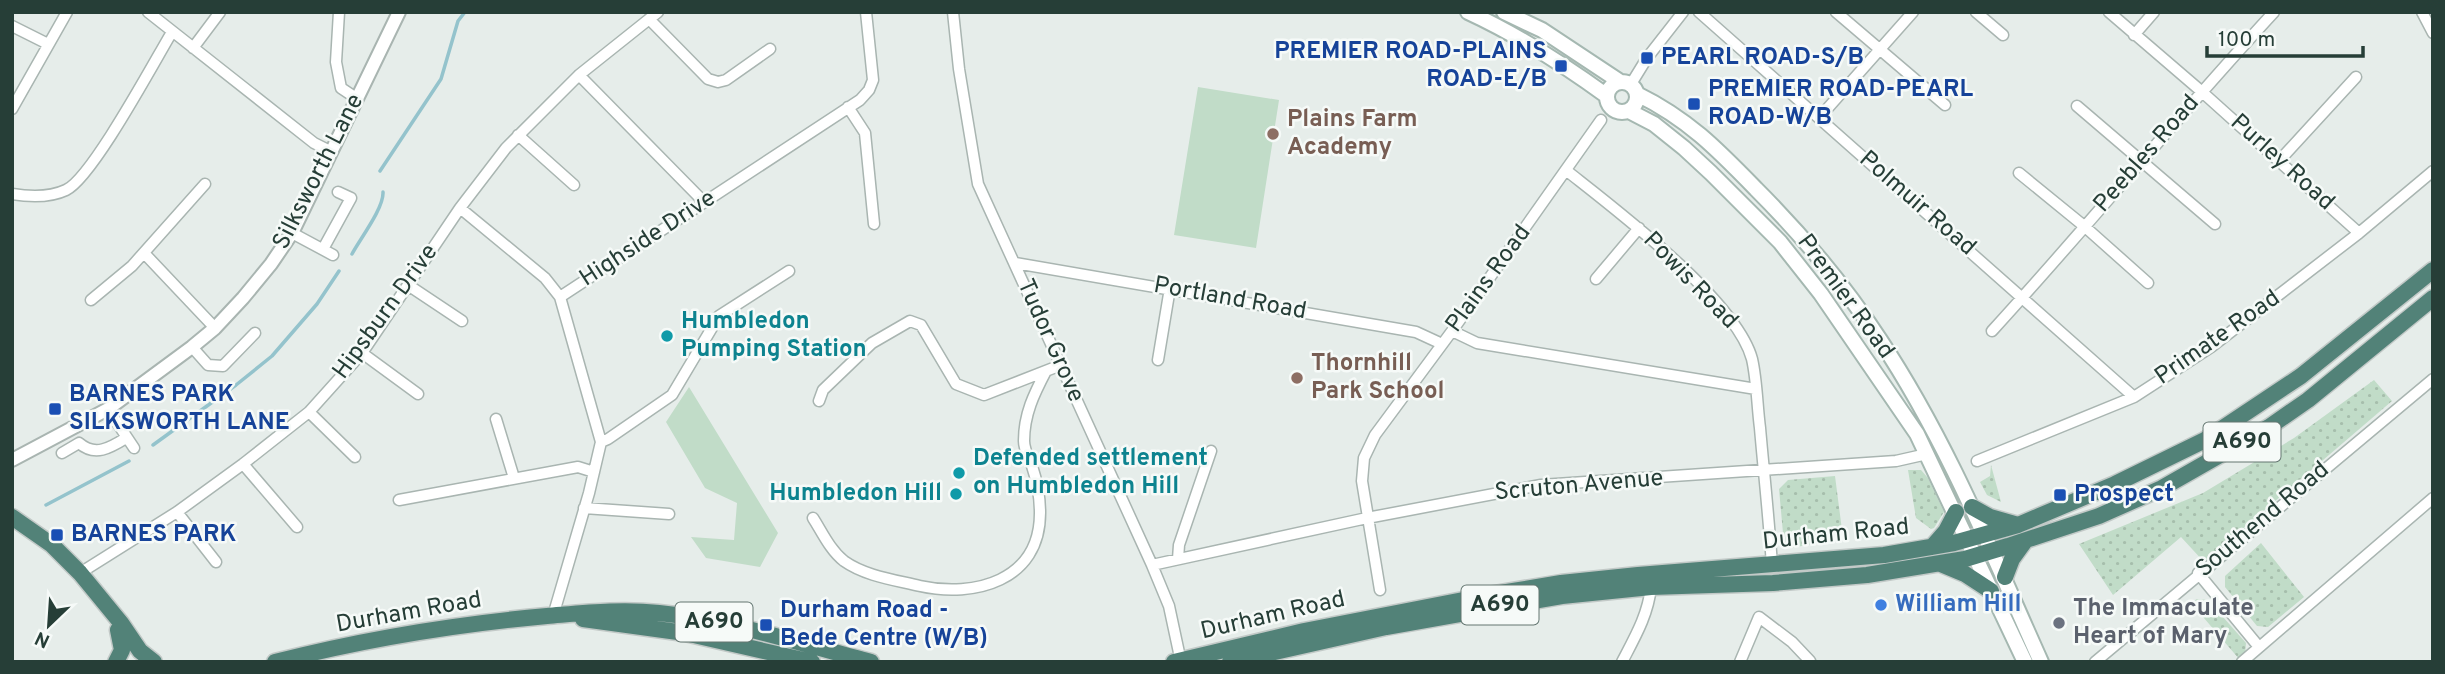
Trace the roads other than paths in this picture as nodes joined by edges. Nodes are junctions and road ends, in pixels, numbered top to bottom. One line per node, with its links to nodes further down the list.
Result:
1 (68, 12): 25 (street)
2 (148, 12): 21 (street)
3 (220, 12): 26 (street)
4 (339, 12): 34 (street)
5 (399, 12): 34 (street, Silksworth Lane)
6 (866, 12): 37 (street, Highside Drive)
7 (953, 12): 64 (street, Tudor Grove)
8 (1468, 12): 33 (main road)
9 (1504, 12): 31 (main road, Premier Road)
10 (1683, 12): 31 (street)
11 (1699, 12): 40 (street, Polmuir Road)
12 (1836, 12): 28 (street)
13 (1913, 12): 28 (street)
14 (1976, 12): 23 (street)
15 (2109, 12): 24 (street, Purley Road)
16 (2154, 12): 24 (street)
17 (2274, 12): 32 (street, Peebles Road)
18 (2422, 12): 22 (street)
19 (653, 16): 27 (street); 29 (street, Hipsburn Drive)
20 (12, 26): 25 (street)
21 (172, 32): 26 (street); 52 (street)
22 (2433, 33)
23 (2003, 35)
24 (2134, 35): 32 (street, Purley Road)
25 (48, 44): 38 (street)
26 (193, 48): 43 (street)
27 (770, 48)
28 (1879, 50): 35 (street); 40 (street)
29 (579, 75): 42 (street, Hipsburn Drive); 53 (street)
30 (2356, 77): 45 (street)
31 (1629, 86): 33 (main road); 39 (main road); 109 (main road, Premier Road)
32 (2202, 90): 44 (street, Peebles Road); 45 (street, Purley Road)
33 (1608, 96): 39 (main road)
34 (356, 98): 43 (street, Silksworth Lane)
35 (1945, 105)
36 (2077, 106): 44 (street)
37 (848, 107): 53 (street, Highside Drive); 55 (street)
38 (12, 109)
39 (1629, 111): 99 (main road, Premier Road)
40 (1819, 118): 72 (street, Polmuir Road)
41 (1601, 120): 46 (street, Plains Road)
42 (518, 135): 50 (street); 54 (street, Hipsburn Drive)
43 (332, 152): 59 (street, Silksworth Lane)
44 (2143, 161): 56 (street); 57 (street, Peebles Road)
45 (2279, 161): 60 (street, Purley Road)
46 (1567, 171): 58 (street, Powis Road); 77 (street, Plains Road)
47 (2433, 171): 60 (street, Primate Road)
48 (2019, 173): 57 (street)
49 (205, 184): 62 (street)
50 (574, 186)
51 (338, 192): 61 (street)
52 (12, 194)
53 (704, 202): 71 (street, Highside Drive)
54 (460, 208): 69 (street, Hipsburn Drive); 71 (street, Highside Drive)
55 (874, 224)
56 (2215, 224)
57 (2084, 226): 68 (street); 72 (street, Peebles Road)
58 (1639, 228): 67 (street); 87 (street, Powis Road)
59 (292, 233): 61 (street); 76 (street, Silksworth Lane)
60 (2359, 233): 89 (street, Primate Road)
61 (323, 249): 63 (street)
62 (144, 253): 74 (street); 76 (street)
63 (333, 255)
64 (1015, 263): 70 (street, Portland Road); 84 (street, Tudor Grove)
65 (2433, 270): 117 (highway, Durham Road / A690)
66 (789, 271): 95 (street)
67 (1596, 279)
68 (2148, 283)
69 (408, 285): 75 (street); 82 (street, Hipsburn Drive)
70 (1170, 288): 80 (street, Portland Road); 83 (street)
71 (559, 297): 95 (street)
72 (2023, 297): 78 (street, Peebles Road); 89 (street, Polmuir Road)
73 (2433, 298): 121 (highway, Durham Road / A690)
74 (91, 300)
75 (462, 321)
76 (215, 328): 81 (street, Silksworth Lane)
77 (1452, 331): 80 (street, Plains Road); 87 (street)
78 (1992, 331)
79 (256, 334): 81 (street)
80 (1442, 344): 116 (street, Plains Road)
81 (192, 347): 91 (street, Silksworth Lane)
82 (362, 353): 88 (street); 92 (street, Hipsburn Drive)
83 (1158, 360)
84 (1061, 365): 85 (street); 128 (street, Tudor Grove)
85 (1045, 371): 90 (street); 115 (street)
86 (2433, 379): 131 (street, Southend Road)
87 (1756, 389): 104 (street, Powis Road)
88 (418, 394)
89 (2134, 397): 102 (street, Primate Road)
90 (819, 401)
91 (108, 410): 94 (street); 101 (street, Silksworth Lane)
92 (309, 412): 100 (street); 103 (street, Hipsburn Drive)
93 (496, 419): 106 (street)
94 (126, 438): 96 (street); 98 (street)
95 (601, 442): 105 (street)
96 (134, 449)
97 (1211, 451): 125 (street)
98 (62, 453)
99 (1927, 454): 104 (street, Scruton Avenue); 112 (main road, Premier Road)
100 (355, 457)
101 (13, 460)
102 (1977, 461)
103 (243, 464): 111 (street, Hipsburn Drive); 118 (street)
104 (1764, 471): 116 (street, Scruton Avenue); 129 (street, Powis Road)
105 (594, 472): 106 (street); 110 (street)
106 (514, 478): 108 (street)
107 (2433, 498): 140 (street)
108 (399, 500)
109 (1972, 507): 117 (highway); 119 (main road, Premier Road)
110 (584, 508): 113 (street); 138 (street)
111 (177, 512): 126 (street); 130 (street, Hipsburn Drive)
112 (1956, 512): 120 (main road, Premier Road); 122 (highway)
113 (669, 514)
114 (12, 517): 130 (highway)
115 (813, 518)
116 (1367, 518): 125 (street, Scruton Avenue); 135 (street, Plains Road)
117 (2018, 525): 119 (highway, Durham Road / A690)
118 (297, 527)
119 (1985, 534): 120 (highway, Durham Road / A690); 123 (main road, Premier Road)
120 (1968, 539): 122 (highway, Durham Road / A690); 124 (main road, Premier Road)
121 (2025, 541): 123 (highway, Durham Road / A690); 132 (highway)
122 (1932, 547): 129 (highway, Durham Road / A690)
123 (1993, 550): 124 (highway, Durham Road / A690); 132 (main road, Premier Road)
124 (1975, 556): 127 (highway, Durham Road / A690); 136 (main road, Premier Road)
125 (1178, 559): 128 (street, Scruton Avenue)
126 (216, 562)
127 (1941, 563): 133 (highway, Durham Road / A690); 136 (highway)
128 (1152, 565): 142 (street, Tudor Grove)
129 (1772, 566): 133 (highway); 141 (highway, Durham Road / A690)
130 (80, 573): 137 (highway)
131 (2198, 573): 140 (street); 155 (street, Southend Road)
132 (2005, 577): 154 (main road, Premier Road)
133 (1773, 583): 134 (highway, Durham Road / A690)
134 (1651, 587): 141 (highway, Durham Road / A690); 151 (street)
135 (1380, 590)
136 (1991, 591): 153 (main road, Premier Road)
137 (107, 608): 139 (highway); 146 (highway)
138 (553, 616): 147 (highway, Durham Road / A690); 148 (highway, Durham Road / A690); 149 (highway, Durham Road / A690)
139 (118, 630): 144 (highway); 145 (highway)
140 (2259, 647): 156 (street)
141 (1280, 649): 142 (highway, Durham Road / A690); 150 (highway, Durham Road / A690)
142 (1178, 661)
143 (1810, 661): 152 (street)
144 (116, 662)
145 (135, 662)
146 (154, 662)
147 (275, 662)
148 (812, 662)
149 (871, 662)
150 (1230, 662)
151 (1622, 662)
152 (1740, 662)
153 (2025, 662)
154 (2041, 662)
155 (2095, 662)
156 (2242, 662)

